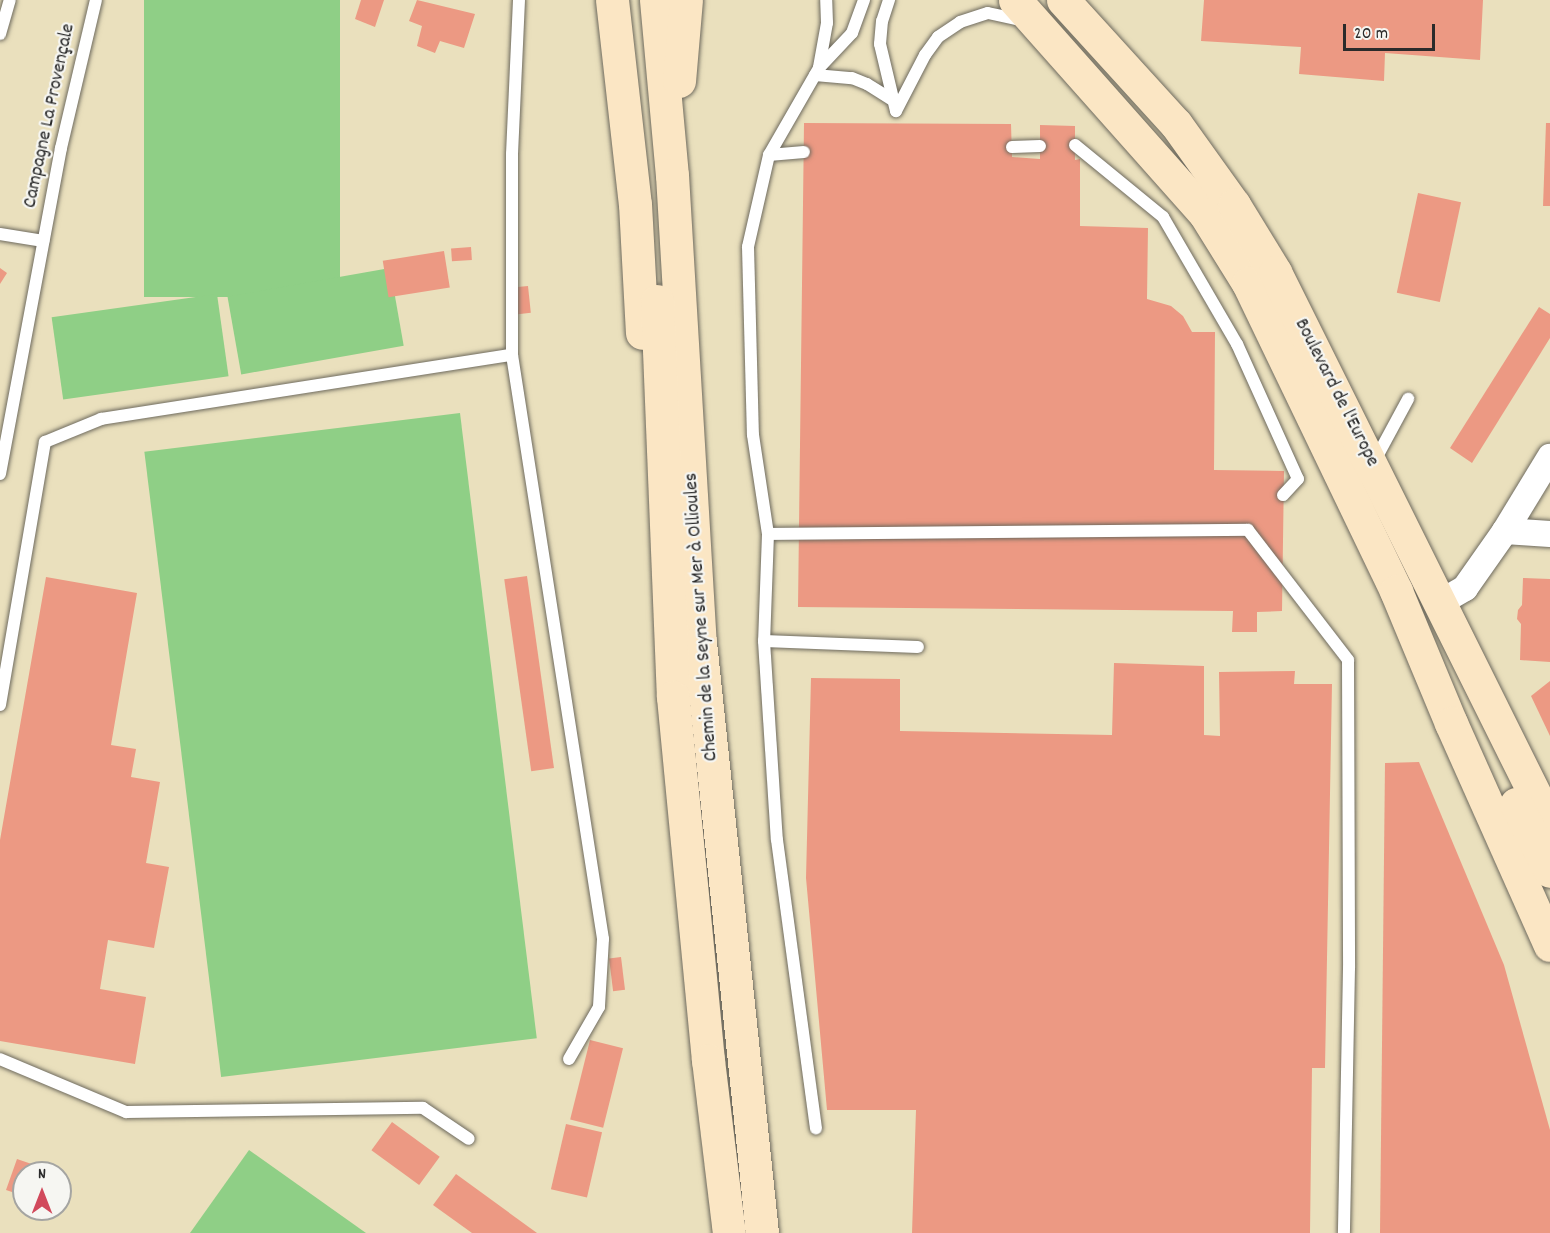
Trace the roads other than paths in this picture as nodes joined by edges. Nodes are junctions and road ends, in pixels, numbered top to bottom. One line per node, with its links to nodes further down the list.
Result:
1 (10, 0): 14 (lane)
2 (96, 0): 24 (lane, Campagne La Provençale)
3 (519, 0): 25 (lane)
4 (612, 0): 39 (main road)
5 (640, 0): 39 (main road, Chemin de la Seyne sur Mer à Ollioules)
6 (656, 0): 22 (main road, Chemin de la Seyne sur Mer à Ollioules)
7 (826, 0): 15 (lane)
8 (864, 0): 15 (lane)
9 (889, 0): 16 (lane)
10 (1015, 0): 13 (main road, Boulevard de l'Europe)
11 (1064, 0): 28 (main road, Boulevard de l'Europe)
12 (692, 5): 22 (main road)
13 (1042, 29): 16 (lane); 35 (main road, Boulevard de l'Europe)
14 (0, 34)
15 (817, 72): 16 (lane); 21 (lane)
16 (893, 105)
17 (1075, 145): 30 (lane)
18 (1040, 146): 19 (lane)
19 (1012, 147)
20 (804, 152): 21 (lane)
21 (769, 155): 32 (lane)
22 (672, 175): 49 (main road, Chemin de la Seyne sur Mer à Ollioules)
23 (0, 234): 24 (lane)
24 (44, 241): 29 (lane, Campagne La Provençale)
25 (512, 355): 40 (lane); 45 (lane)
26 (1408, 399): 28 (lane)
27 (1550, 457): 31 (street)
28 (1372, 465): 34 (main road, Boulevard de l'Europe)
29 (0, 474)
30 (1283, 495)
31 (1505, 531): 33 (street); 34 (street)
32 (768, 534): 36 (lane); 50 (lane)
33 (1550, 534)
34 (1442, 602): 35 (main road); 41 (main road, Boulevard de l'Europe)
35 (1405, 616): 38 (main road, Boulevard de l'Europe)
36 (764, 640): 37 (lane); 46 (lane)
37 (918, 647)
38 (1430, 672): 42 (main road, Boulevard de l'Europe); 43 (main road, Boulevard de l'Europe)
39 (673, 697): 48 (main road, Chemin de la Seyne sur Mer à Ollioules)
40 (0, 705)
41 (1550, 825)
42 (1550, 871)
43 (1550, 945)
44 (0, 1059): 47 (lane)
45 (569, 1059)
46 (816, 1128)
47 (469, 1139)
48 (729, 1233)
49 (762, 1233)
50 (1344, 1233)

